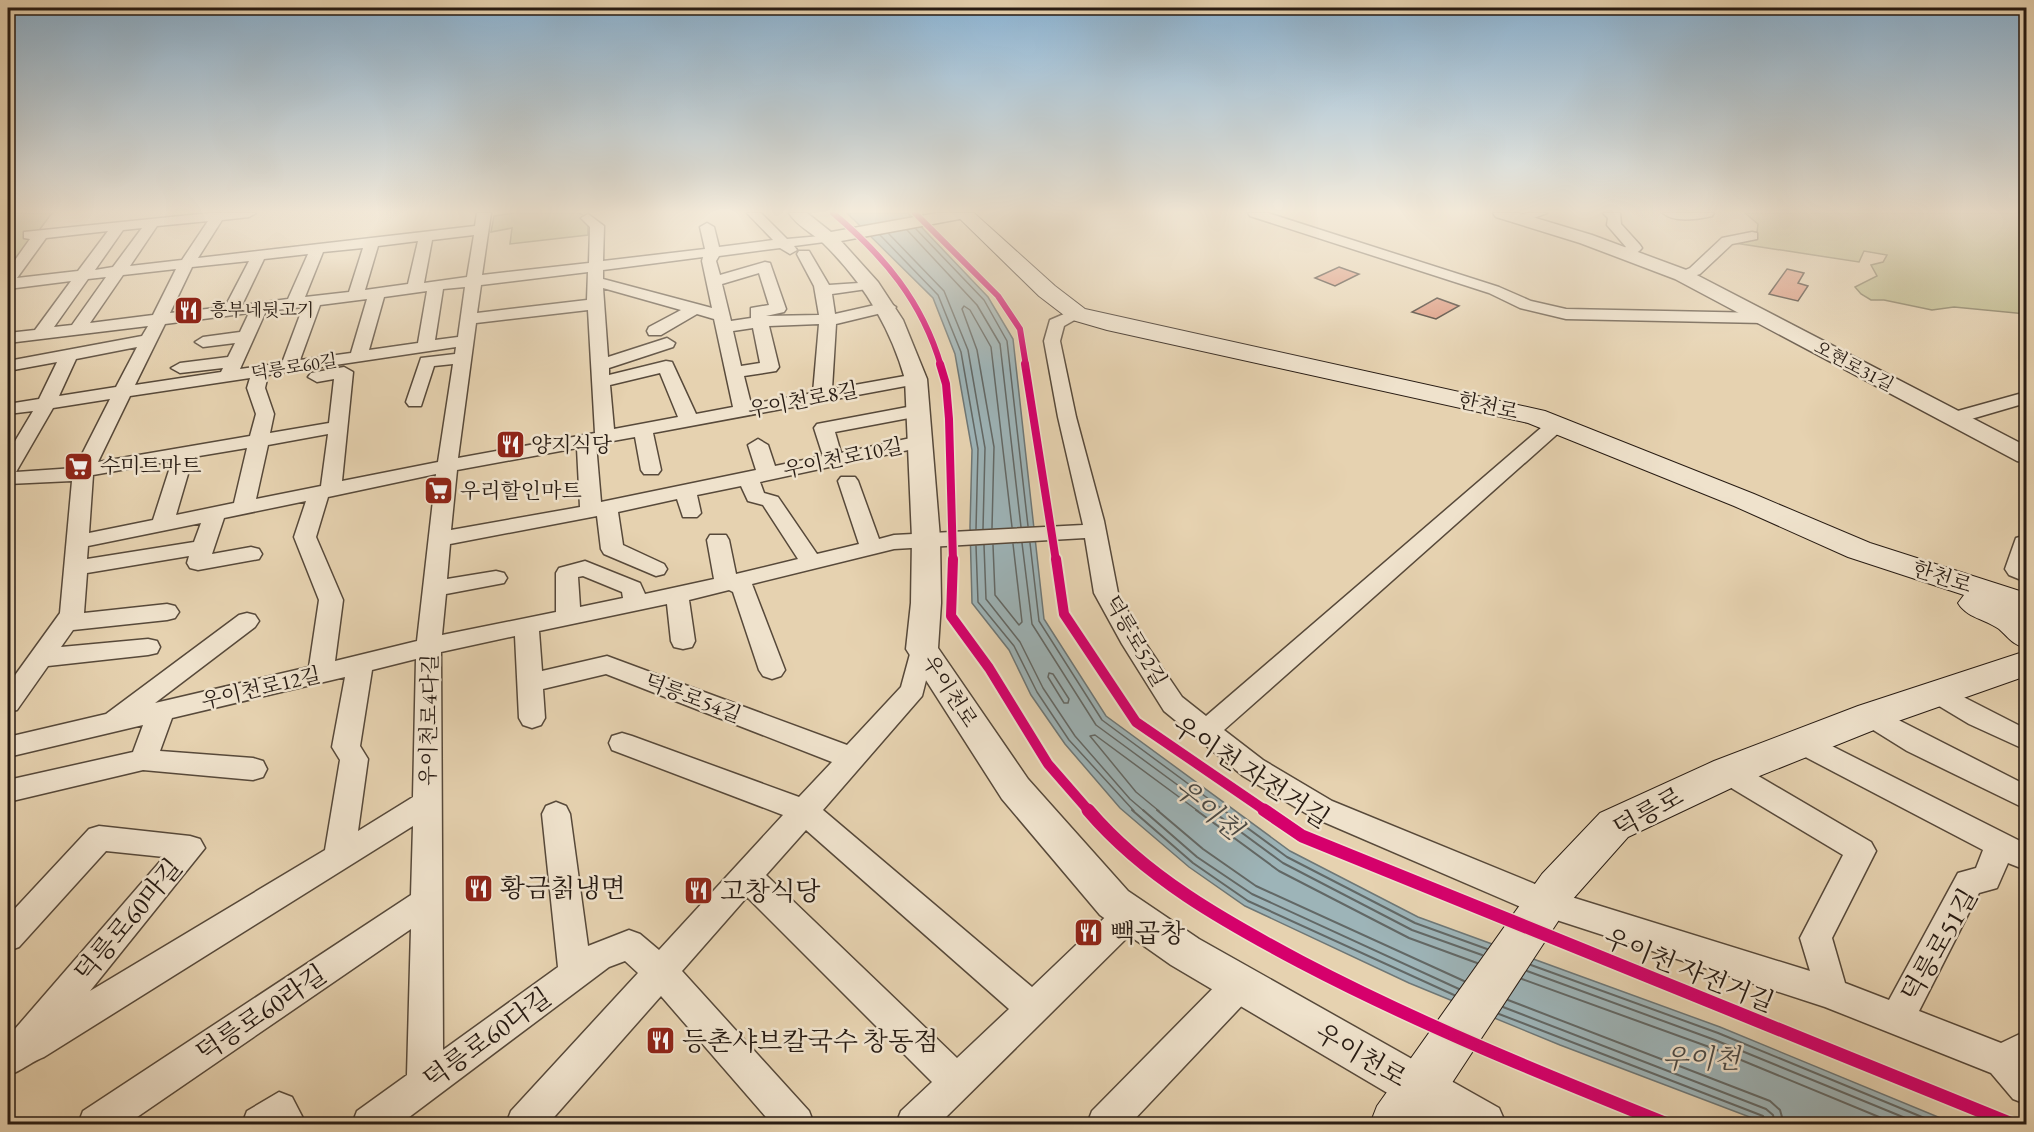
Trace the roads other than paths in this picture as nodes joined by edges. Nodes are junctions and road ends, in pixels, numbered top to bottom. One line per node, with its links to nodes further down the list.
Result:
1 (17, 266): 24 (street)
2 (90, 266): 22 (street)
3 (122, 266): 20 (street)
4 (166, 266): 20 (street)
5 (187, 266): 46 (street)
6 (254, 266): 39 (street)
7 (310, 266): 34 (street)
8 (364, 266): 32 (street)
9 (420, 266): 29 (street)
10 (475, 266): 25 (street, 우이천로4다길)
11 (595, 266): 21 (street)
12 (638, 266): 21 (street)
13 (710, 266): 26 (street)
14 (814, 266): 30 (street)
15 (855, 266): 27 (street, 우이천로)
16 (1020, 266): 40 (main road, 한천로)
17 (1419, 266): 41 (street)
18 (1657, 266): 23 (street, 오현로31길)
19 (1701, 266): 23 (street)
20 (118, 272): 22 (street); 45 (street)
21 (594, 274): 25 (street); 35 (street); 38 (street)
22 (83, 275): 24 (street); 47 (street)
23 (1682, 275): 41 (street, 오현로31길)
24 (8, 282)
25 (472, 282): 28 (street); 50 (street, 우이천로4다길)
26 (713, 282): 43 (street); 44 (street)
27 (869, 285): 30 (street); 36 (street, 우이천로)
28 (436, 286): 29 (street); 52 (street)
29 (415, 289): 31 (street)
30 (822, 290): 42 (street)
31 (376, 293): 32 (street); 54 (street)
32 (355, 296): 33 (street)
33 (313, 301): 34 (street); 57 (street)
34 (294, 304): 37 (street)
35 (595, 304): 50 (street); 60 (street)
36 (888, 307): 42 (street); 62 (street, 우이천로)
37 (260, 308): 39 (street); 48 (street)
38 (695, 309): 43 (street); 60 (street)
39 (231, 311): 46 (street)
40 (1077, 314): 74 (main road, 한천로); 98 (street, 덕릉로52길)
41 (1764, 318): 72 (street, 오현로31길)
42 (828, 321): 44 (street); 65 (street)
43 (723, 322): 44 (street); 59 (street)
44 (759, 322): 59 (street)
45 (77, 330): 46 (street); 47 (street)
46 (154, 330): 53 (street); 64 (street)
47 (40, 335): 49 (street)
48 (247, 336): 51 (street); 55 (street)
49 (8, 338)
50 (464, 339): 52 (street, 덕릉로60길); 67 (street); 84 (street, 우이천로4다길)
51 (203, 342)
52 (426, 346): 54 (street, 덕릉로60길)
53 (69, 355): 56 (street); 68 (street)
54 (359, 356): 57 (street, 덕릉로60길)
55 (235, 360): 58 (street); 61 (street)
56 (8, 366)
57 (289, 367): 63 (street, 덕릉로60길)
58 (180, 368)
59 (734, 372): 70 (street)
60 (600, 373): 73 (street); 77 (street)
61 (227, 377): 63 (street, 덕릉로60길); 64 (street, 덕릉로60길)
62 (916, 378): 65 (street, 우이천로8길); 71 (street, 우이천로)
63 (258, 380): 75 (street); 78 (street)
64 (125, 392): 68 (street, 덕릉로60길); 87 (street)
65 (822, 396): 70 (street, 우이천로8길)
66 (2026, 397): 72 (street)
67 (415, 402)
68 (44, 403): 69 (street, 덕릉로60길); 85 (street)
69 (8, 409)
70 (743, 411): 73 (street, 우이천로8길)
71 (918, 411): 79 (street, 우이천로); 83 (street)
72 (1954, 418): 82 (street, 오현로31길)
73 (690, 421): 76 (street, 우이천로8길)
74 (1556, 425): 106 (main road, 한천로); 142 (street)
75 (338, 427): 78 (street); 91 (street)
76 (643, 430): 77 (street, 우이천로8길); 86 (street)
77 (596, 439): 84 (street, 우이천로8길); 94 (street)
78 (257, 441): 81 (street); 93 (street)
79 (920, 442): 83 (street, 우이천로10길); 99 (street, 우이천로)
80 (758, 446): 88 (street, 우이천로10길)
81 (184, 454): 87 (street); 97 (street)
82 (2026, 456)
83 (834, 460): 88 (street, 우이천로10길)
84 (447, 466): 91 (street, 우이천로8길); 100 (street, 우이천로4다길)
85 (8, 469)
86 (651, 470)
87 (83, 472): 89 (street); 102 (street)
88 (758, 476): 92 (street, 우이천로10길); 108 (street)
89 (8, 477)
90 (848, 481): 105 (street)
91 (325, 491): 93 (street, 우이천로8길); 132 (street)
92 (686, 491): 94 (street, 우이천로10길); 96 (street)
93 (243, 508): 95 (street, 우이천로8길)
94 (599, 509): 100 (street, 우이천로10길); 110 (street)
95 (215, 513): 97 (street, 우이천로8길); 104 (street)
96 (690, 513)
97 (162, 525): 102 (street, 우이천로8길)
98 (1095, 531): 99 (street, 우이천로12길); 142 (street, 덕릉로52길)
99 (926, 538): 105 (street, 우이천로12길); 127 (street, 우이천로)
100 (440, 539): 114 (street, 우이천로4다길)
101 (718, 540): 113 (street)
102 (77, 542): 109 (street)
103 (2026, 544): 111 (street)
104 (204, 547): 107 (street); 109 (street)
105 (871, 547): 108 (street, 우이천로12길)
106 (1859, 550): 117 (main road, 한천로); 123 (main road)
107 (251, 554)
108 (811, 562): 113 (street, 우이천로12길)
109 (75, 568): 121 (street)
110 (656, 569)
111 (2026, 573)
112 (496, 578): 114 (street)
113 (731, 582): 115 (street, 우이천로12길); 131 (street)
114 (435, 589): 125 (street, 우이천로4다길)
115 (677, 594): 116 (street, 우이천로12길); 124 (street)
116 (636, 602): 119 (street, 우이천로12길); 119 (street)
117 (2026, 604)
118 (167, 612): 121 (street)
119 (568, 616): 122 (street, 우이천로12길)
120 (247, 621): 141 (street, 우이천로12길)
121 (65, 623): 128 (street)
122 (527, 625): 125 (street, 우이천로12길); 133 (street)
123 (2026, 637)
124 (683, 641)
125 (429, 646): 130 (street, 우이천로12길); 153 (street, 우이천로4다길)
126 (148, 647): 128 (street)
127 (922, 648): 134 (street); 136 (street, 우이천로)
128 (40, 658): 137 (street)
129 (2026, 663): 135 (main road, 덕릉로)
130 (360, 665): 132 (street, 우이천로12길); 157 (street)
131 (772, 670)
132 (321, 674): 138 (street, 우이천로12길)
133 (531, 682): 140 (street); 147 (street, 덕릉로54길)
134 (913, 690): 136 (street); 147 (street)
135 (1938, 693): 139 (main road, 덕릉로); 143 (street)
136 (954, 698): 160 (street, 우이천로)
137 (8, 703)
138 (162, 711): 141 (street, 우이천로12길); 148 (street)
139 (1871, 717): 145 (main road, 덕릉로); 152 (street)
140 (532, 718)
141 (110, 723): 146 (street, 우이천로12길)
142 (1206, 731): 161 (street, 덕릉로52길)
143 (2026, 740)
144 (622, 743): 154 (street)
145 (1802, 743): 150 (main road, 덕릉로); 156 (street)
146 (8, 747)
147 (851, 758): 154 (street)
148 (143, 760): 149 (street); 151 (street)
149 (254, 769)
150 (1728, 772): 161 (main road, 덕릉로); 166 (street)
151 (8, 791)
152 (2026, 798)
153 (427, 803): 157 (street, 덕릉로60마길); 159 (street, 우이천로4다길)
154 (804, 811): 158 (street); 167 (street)
155 (556, 814): 164 (street)
156 (2013, 851): 168 (street, 덕릉로51길)
157 (339, 857): 170 (street, 덕릉로60마길)
158 (746, 876): 163 (street); 171 (street)
159 (427, 901): 172 (street, 우이천로4다길); 176 (street, 덕릉로60라길)
160 (1131, 913): 165 (street, 우이천로); 167 (street)
161 (1540, 913): 166 (street, 덕릉로51길); 174 (main road, 덕릉로)
162 (8, 937): 170 (street, 덕릉로60마길)
163 (660, 971): 164 (street, 덕릉로60다길); 175 (street); 180 (street)
164 (575, 973): 172 (street, 덕릉로60다길)
165 (1240, 984): 174 (street, 우이천로); 182 (street)
166 (1828, 992): 168 (street, 덕릉로51길)
167 (1033, 1009): 171 (street)
168 (1897, 1019): 169 (street, 덕릉로51길)
169 (2019, 1057): 173 (street, 덕릉로51길)
170 (11, 1058)
171 (957, 1082): 181 (street)
172 (425, 1084): 179 (street, 덕릉로60다길)
173 (2026, 1086)
174 (1418, 1090): 183 (street, 우이천로)
175 (525, 1124)
176 (96, 1125)
177 (260, 1125): 178 (street)
178 (288, 1125)
179 (370, 1125)
180 (796, 1125)
181 (914, 1125)
182 (1105, 1125)
183 (1483, 1125)

